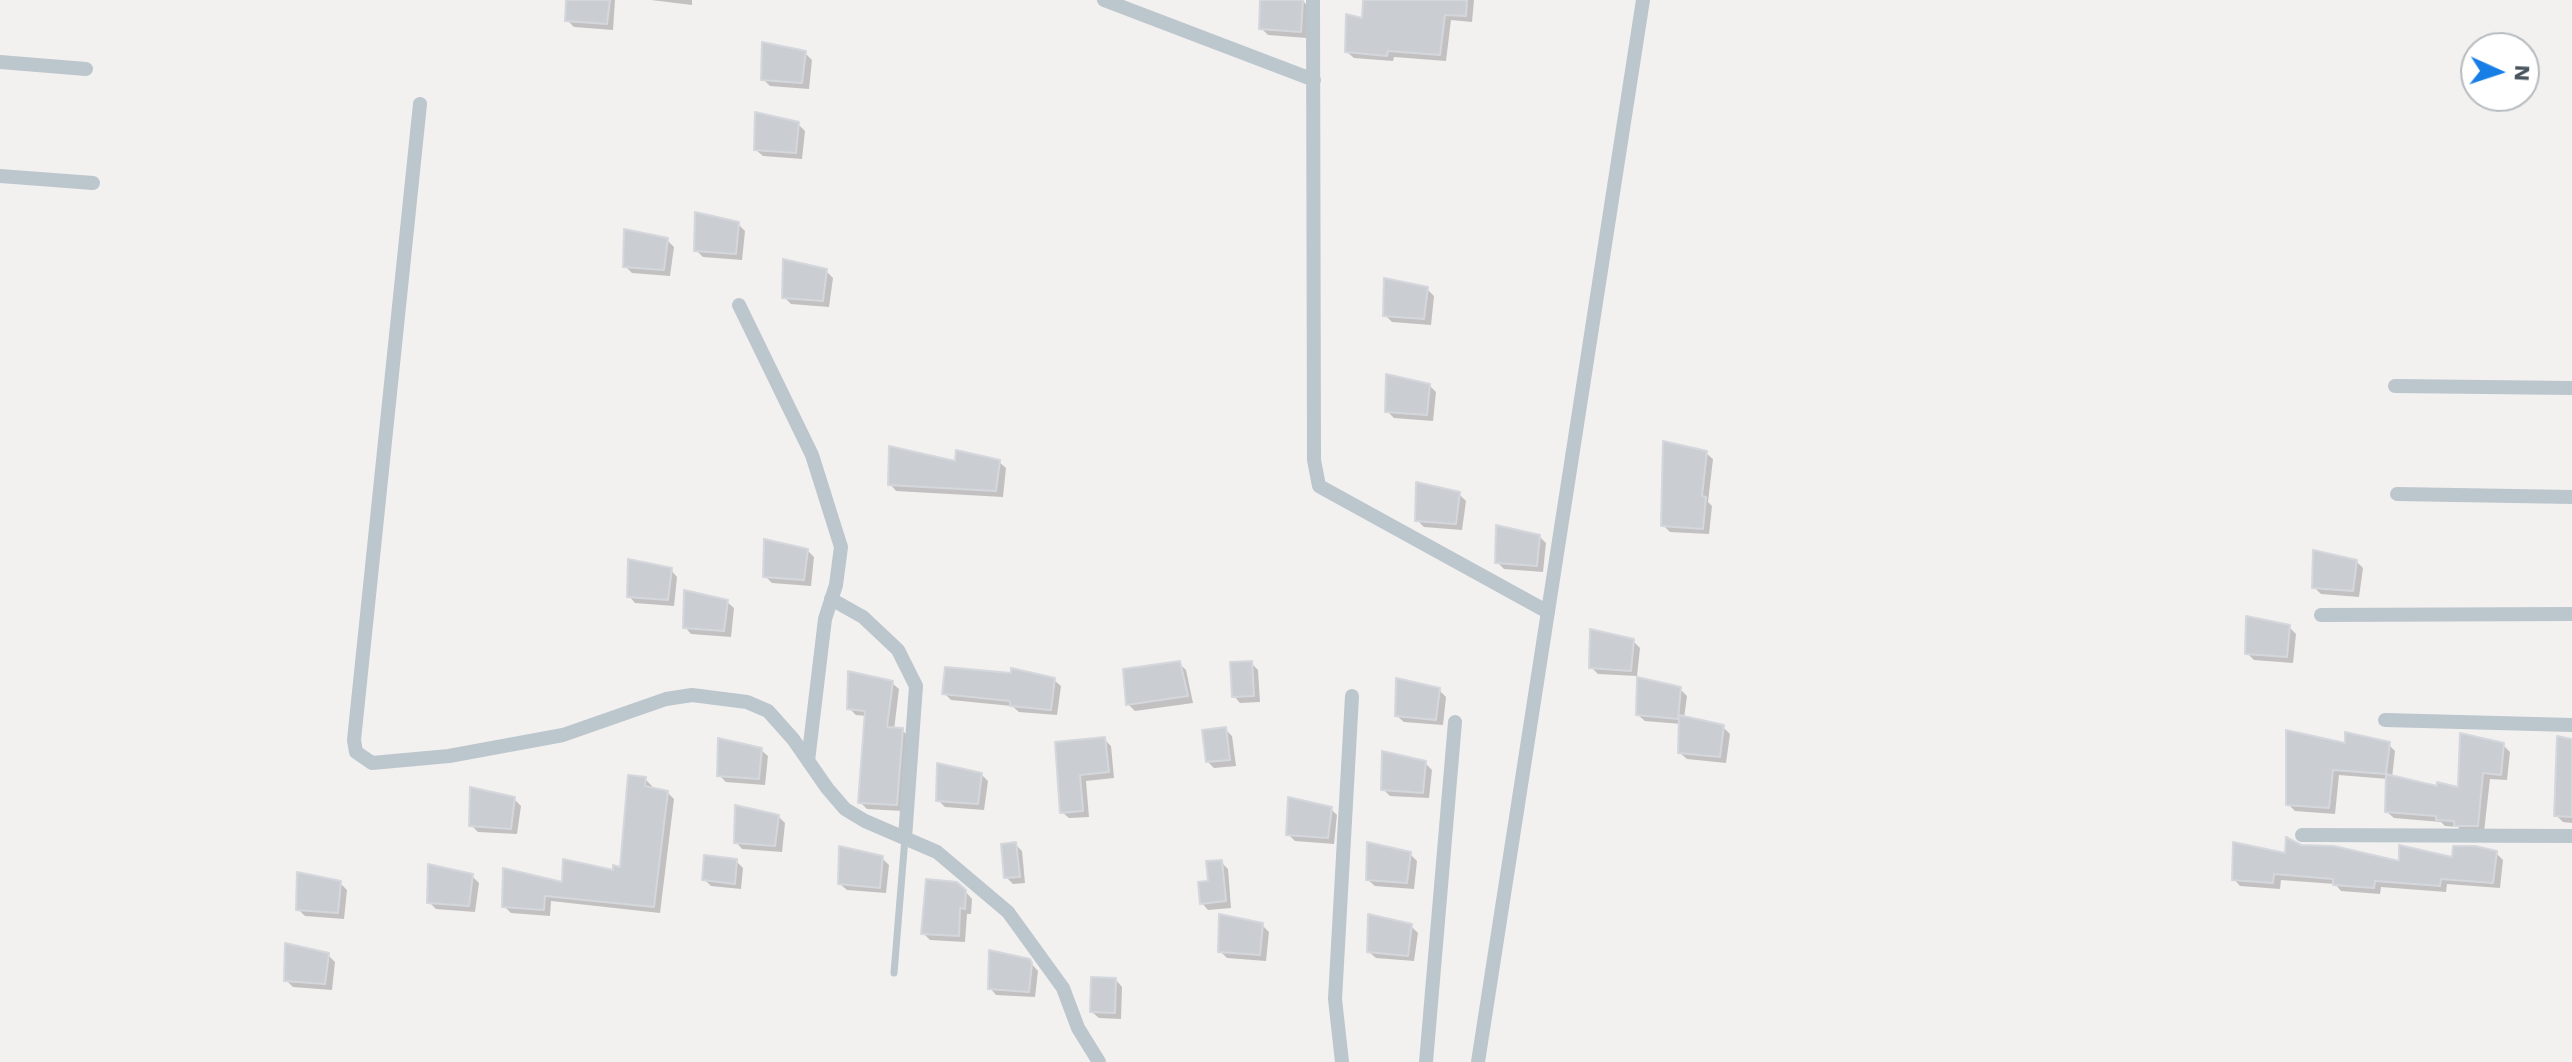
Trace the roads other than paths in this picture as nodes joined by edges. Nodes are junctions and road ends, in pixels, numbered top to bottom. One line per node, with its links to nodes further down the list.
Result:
1 (1104, 0): 6 (street)
2 (1313, 0): 6 (street)
3 (1643, 0): 16 (street)
4 (0, 62): 5 (street)
5 (86, 69)
6 (1314, 80): 16 (street)
7 (420, 104): 23 (street)
8 (0, 176): 9 (street)
9 (93, 183)
10 (739, 305): 15 (street)
11 (2395, 386): 12 (street)
12 (2572, 388)
13 (2397, 494): 14 (street)
14 (2572, 497)
15 (831, 599): 23 (street); 26 (street)
16 (1548, 612): 31 (street)
17 (2572, 614): 18 (street)
18 (2321, 615)
19 (1352, 696): 29 (street)
20 (2385, 720): 22 (street)
21 (1455, 722): 30 (street)
22 (2572, 725)
23 (808, 761): 26 (street)
24 (2302, 835): 25 (street)
25 (2572, 836)
26 (905, 838): 27 (lane); 28 (street)
27 (894, 973)
28 (1099, 1062)
29 (1342, 1062)
30 (1426, 1062)
31 (1478, 1062)

